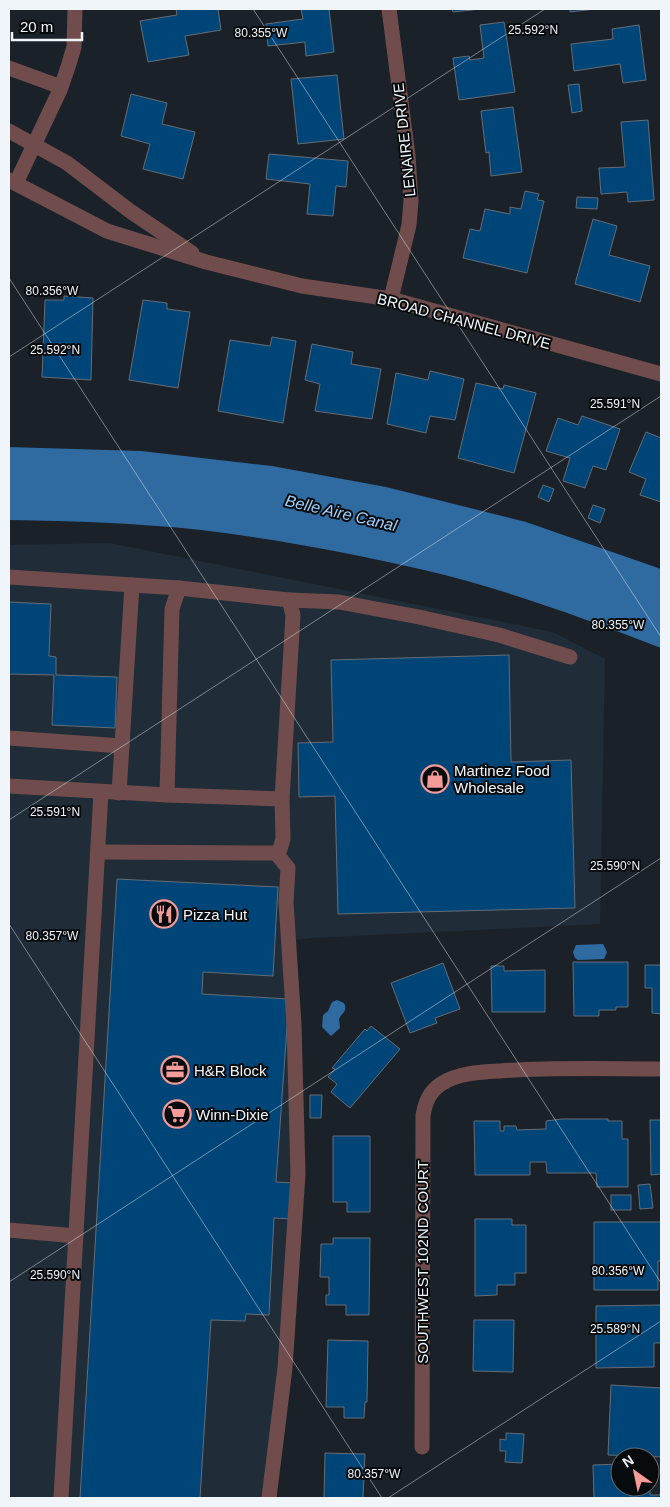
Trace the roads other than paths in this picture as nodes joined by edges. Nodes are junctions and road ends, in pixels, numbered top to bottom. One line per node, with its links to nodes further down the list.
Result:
1 (75, 9): 4 (street)
2 (389, 9): 9 (street, LENAIRE DRIVE)
3 (9, 68): 4 (street)
4 (62, 87): 6 (street)
5 (9, 131): 6 (street, BROAD CHANNEL DRIVE)
6 (34, 145): 7 (street); 8 (street, BROAD CHANNEL DRIVE)
7 (12, 181): 8 (street, BROAD CHANNEL DRIVE)
8 (206, 262): 9 (street, BROAD CHANNEL DRIVE)
9 (391, 299): 10 (street, BROAD CHANNEL DRIVE)
10 (661, 374)
11 (9, 577): 12 (street)
12 (132, 585): 13 (street); 17 (street)
13 (179, 588): 14 (street); 21 (street)
14 (289, 600): 15 (street); 22 (street)
15 (570, 657)
16 (9, 738): 17 (street)
17 (122, 746): 20 (street)
18 (9, 786): 19 (street)
19 (101, 792): 20 (street); 23 (street)
20 (119, 793): 21 (street)
21 (167, 795): 22 (street)
22 (282, 799): 24 (street)
23 (98, 852): 24 (street); 27 (street)
24 (276, 853): 30 (street)
25 (661, 1069): 28 (street, SOUTHWEST 102ND COURT)
26 (9, 1230): 27 (street)
27 (76, 1236): 29 (street)
28 (422, 1447)
29 (61, 1498)
30 (270, 1498)

